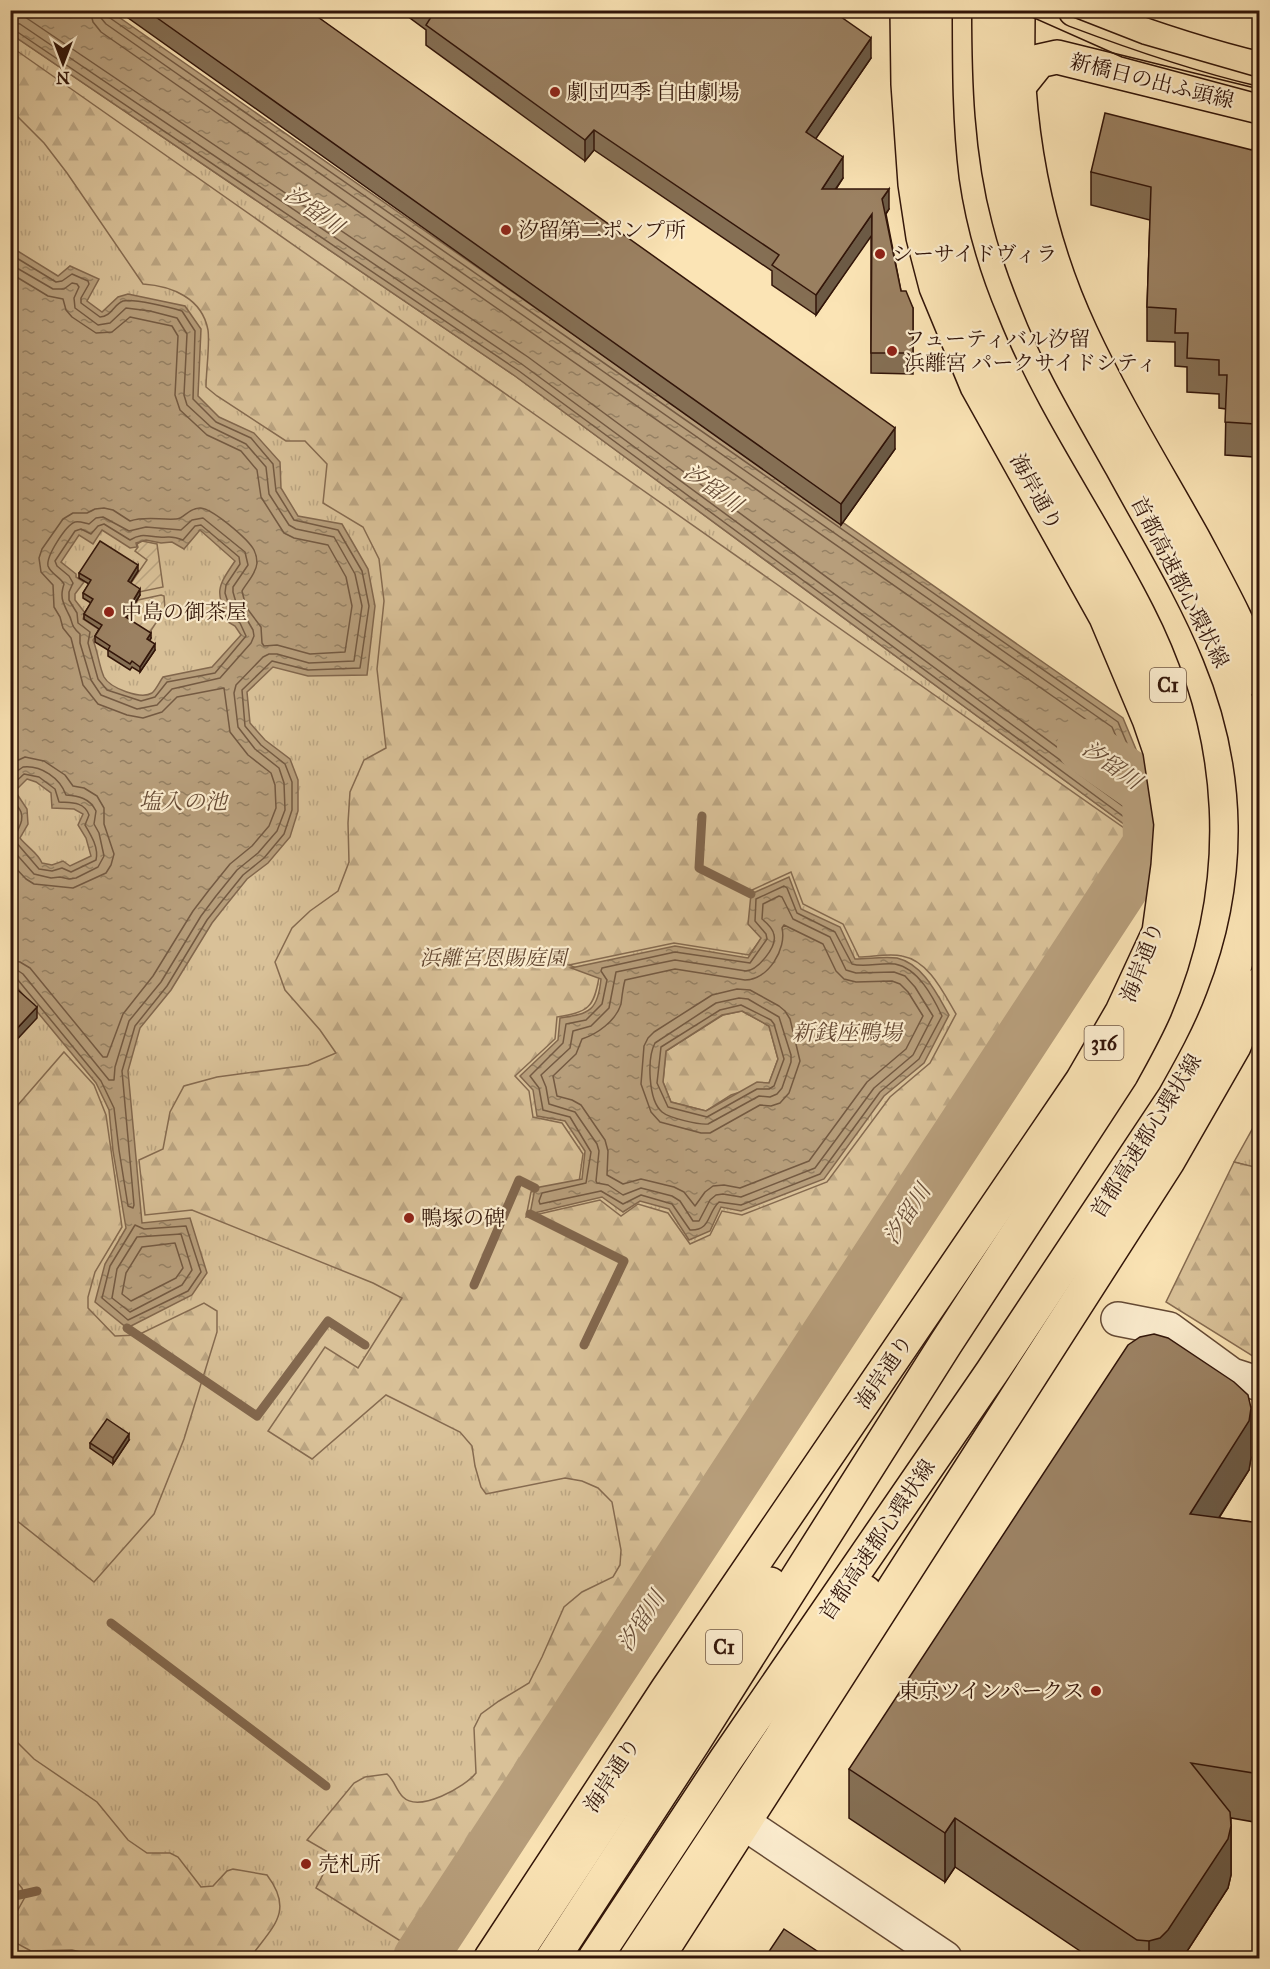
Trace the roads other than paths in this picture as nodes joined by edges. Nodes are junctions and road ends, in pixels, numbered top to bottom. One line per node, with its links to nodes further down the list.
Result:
1 (907, 10): 16 (main road, 海岸通り / 316)
2 (935, 10): 12 (main road, C1)
3 (989, 10): 13 (main road, 首都高速都心環状線)
4 (1018, 10): 7 (main road)
5 (1075, 10): 6 (main road, 新橋日の出ふ頭線)
6 (1260, 69)
7 (1019, 86): 8 (main road, 新橋日の出ふ頭線); 9 (main road)
8 (1260, 107)
9 (1260, 680)
10 (1260, 984): 15 (main road)
11 (1118, 1319): 14 (street)
12 (946, 1343): 17 (main road, C1); 18 (main road, C1)
13 (992, 1372): 19 (main road, 首都高速都心環状線); 20 (main road)
14 (1260, 1384)
15 (744, 1823): 21 (main road); 22 (street)
16 (492, 1959)
17 (513, 1959)
18 (553, 1959)
19 (595, 1959)
20 (636, 1959)
21 (657, 1959)
22 (945, 1959)

